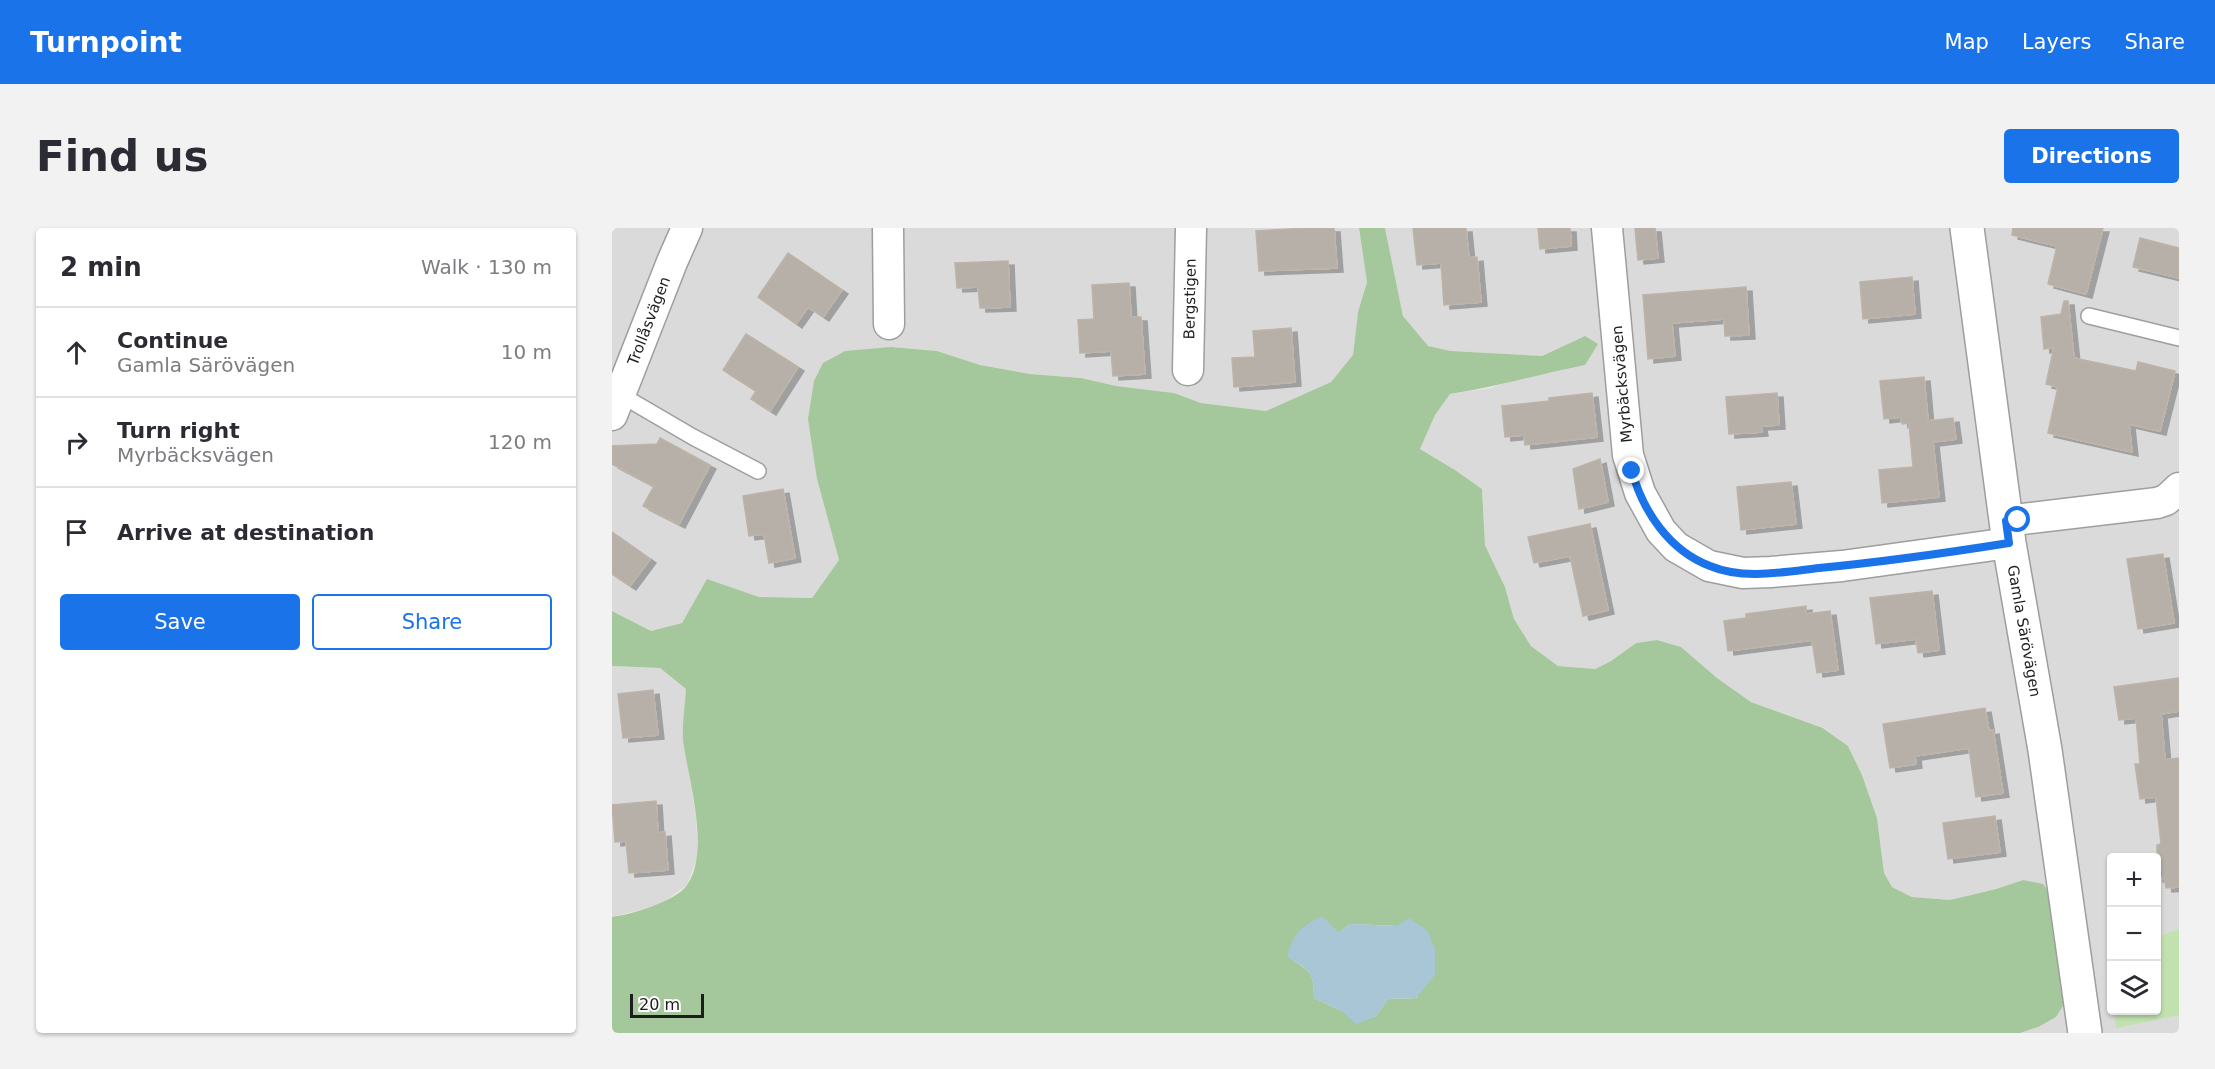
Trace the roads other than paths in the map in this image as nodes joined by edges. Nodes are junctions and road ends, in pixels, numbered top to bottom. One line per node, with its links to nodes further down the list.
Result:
1 (687, 228): 10 (street, Trollåsvägen)
2 (888, 228): 7 (street)
3 (1191, 228): 9 (street, Bergstigen)
4 (1607, 228): 13 (street, Myrbäcksvägen)
5 (1967, 228): 13 (street, Gamla Särövägen)
6 (2089, 316): 8 (lane)
7 (890, 324)
8 (2179, 338)
9 (1188, 370)
10 (616, 405): 11 (lane)
11 (758, 471)
12 (2179, 488): 13 (street, Myrbäcksvägen)
13 (2008, 532): 14 (street, Gamla Särövägen)
14 (2085, 1033)

